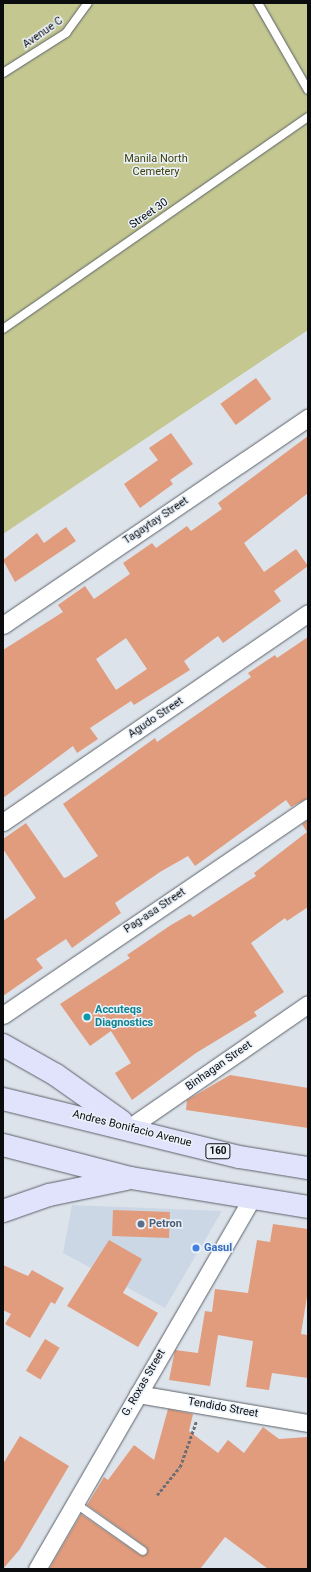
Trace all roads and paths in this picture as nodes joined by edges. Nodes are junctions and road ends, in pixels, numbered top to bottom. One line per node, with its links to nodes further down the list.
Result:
1 (88, 3): 3 (lane, Avenue C)
2 (258, 3): 4 (lane)
3 (3, 72)
4 (308, 90)
5 (308, 117): 6 (lane, Street 30)
6 (3, 329)
7 (308, 418): 9 (street, Tagaytay Street)
8 (308, 613): 11 (street, Agudo Street)
9 (3, 625)
10 (308, 808): 13 (street, Pag-asa Street)
11 (3, 822)
12 (308, 1004): 16 (street, Binhagan Street)
13 (3, 1015)
14 (3, 1045): 16 (main road)
15 (3, 1099): 16 (main road, Andres Bonifacio Avenue / 160)
16 (130, 1127): 18 (main road, Andres Bonifacio Avenue / 160)
17 (3, 1145): 19 (main road)
18 (308, 1168)
19 (131, 1178): 20 (main road); 22 (main road)
20 (252, 1198): 21 (main road); 23 (street, G. Roxas Street)
21 (308, 1207)
22 (3, 1211)
23 (138, 1394): 24 (street, Tendido Street); 27 (street, G. Roxas Street)
24 (202, 1404): 25 (street, Tendido Street); 26 (path)
25 (308, 1423)
26 (157, 1495)
27 (75, 1503): 28 (lane); 29 (street, G. Roxas Street)
28 (143, 1551)
29 (37, 1569)

